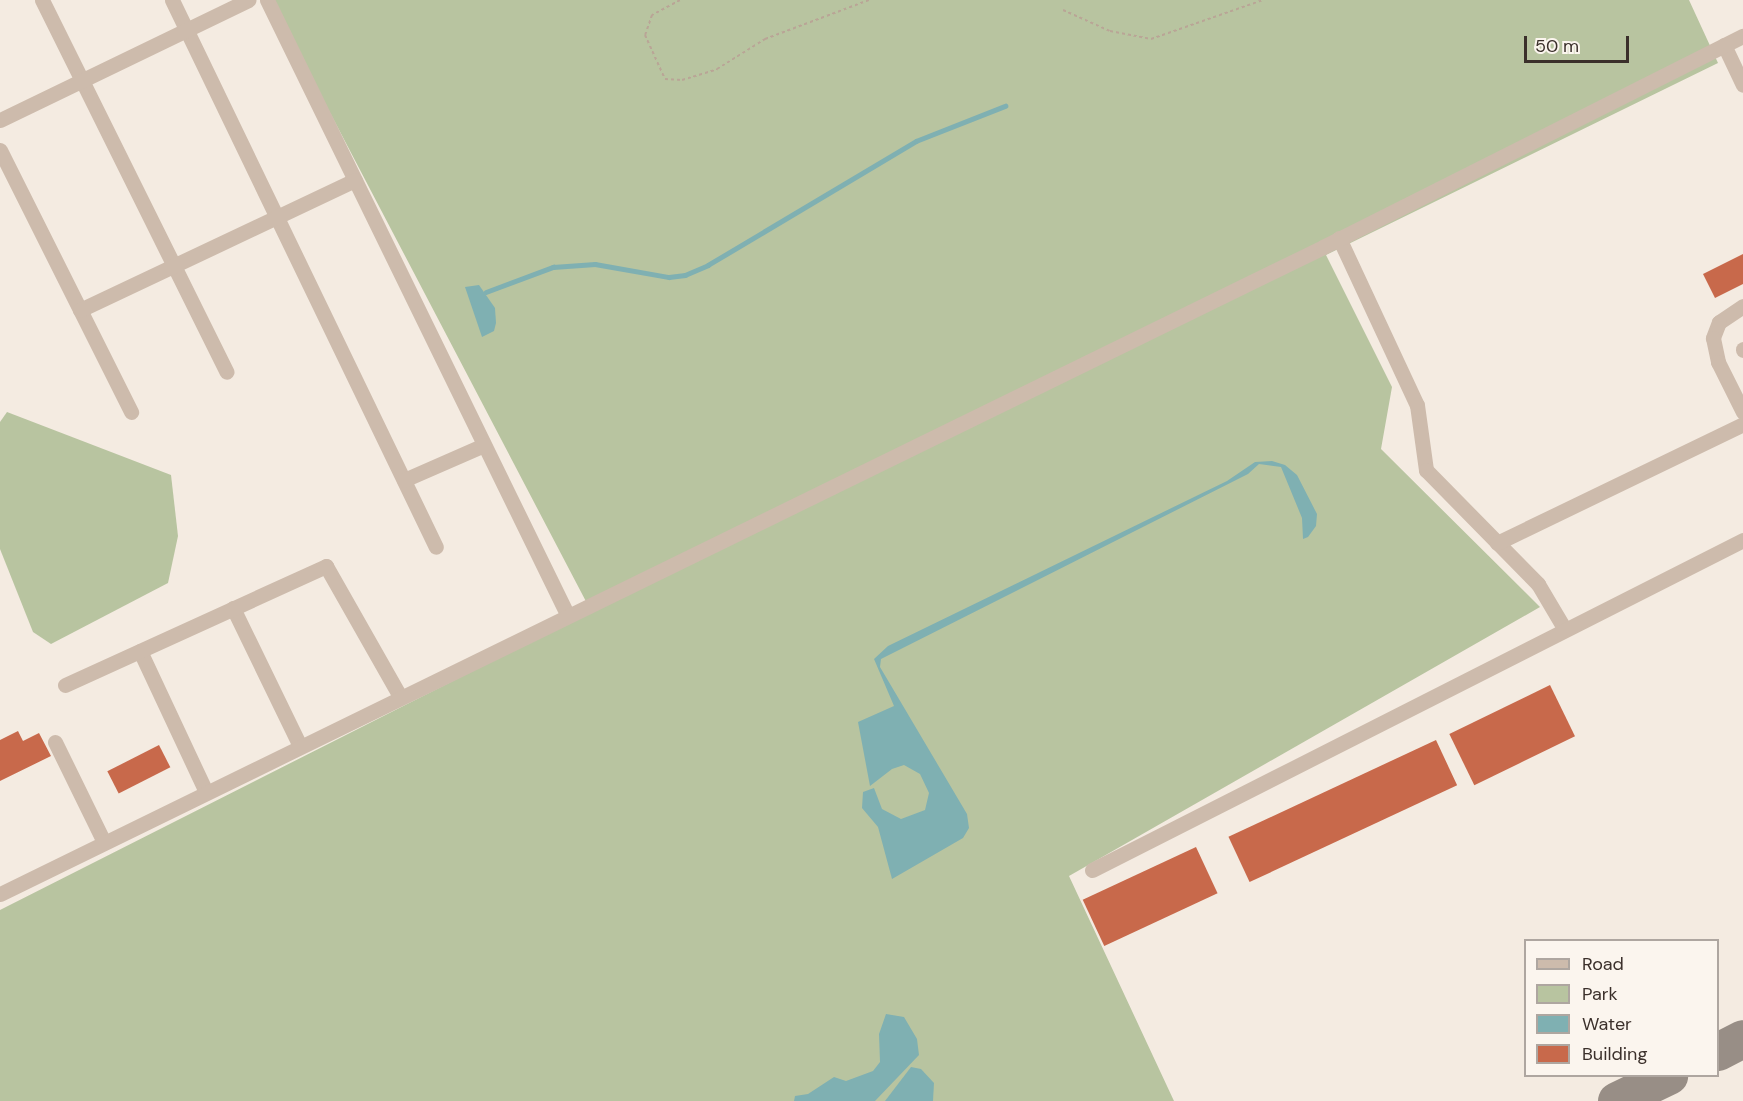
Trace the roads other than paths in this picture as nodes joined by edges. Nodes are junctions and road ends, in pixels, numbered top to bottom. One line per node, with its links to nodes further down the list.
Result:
1 (42, 0): 8 (lane)
2 (172, 0): 5 (lane)
3 (248, 0): 5 (lane)
4 (267, 0): 12 (lane)
5 (186, 30): 8 (lane); 13 (lane)
6 (1743, 36): 7 (lane)
7 (1724, 45): 9 (lane); 14 (lane)
8 (82, 80): 10 (lane); 15 (lane)
9 (1743, 86)
10 (0, 120)
11 (0, 150): 17 (lane)
12 (355, 180): 13 (lane); 23 (lane)
13 (276, 217): 15 (lane); 24 (lane)
14 (1339, 238): 26 (lane); 29 (lane)
15 (174, 266): 17 (lane); 18 (lane)
16 (1743, 306): 19 (lane)
17 (80, 310): 20 (lane)
18 (227, 372)
19 (1738, 390): 21 (lane)
20 (131, 412)
21 (1743, 412)
22 (1743, 424): 26 (lane)
23 (484, 445): 24 (lane); 29 (lane)
24 (404, 480): 27 (lane)
25 (1743, 540): 30 (lane)
26 (1497, 543): 30 (lane)
27 (436, 547)
28 (233, 608): 31 (lane); 33 (lane); 35 (lane)
29 (567, 614): 33 (lane)
30 (1564, 628): 38 (lane)
31 (140, 651): 32 (lane); 36 (lane)
32 (65, 685)
33 (400, 696): 35 (lane)
34 (55, 742): 37 (lane)
35 (300, 746): 36 (lane)
36 (206, 792): 37 (lane)
37 (104, 843): 39 (lane)
38 (1092, 870)
39 (0, 894)

